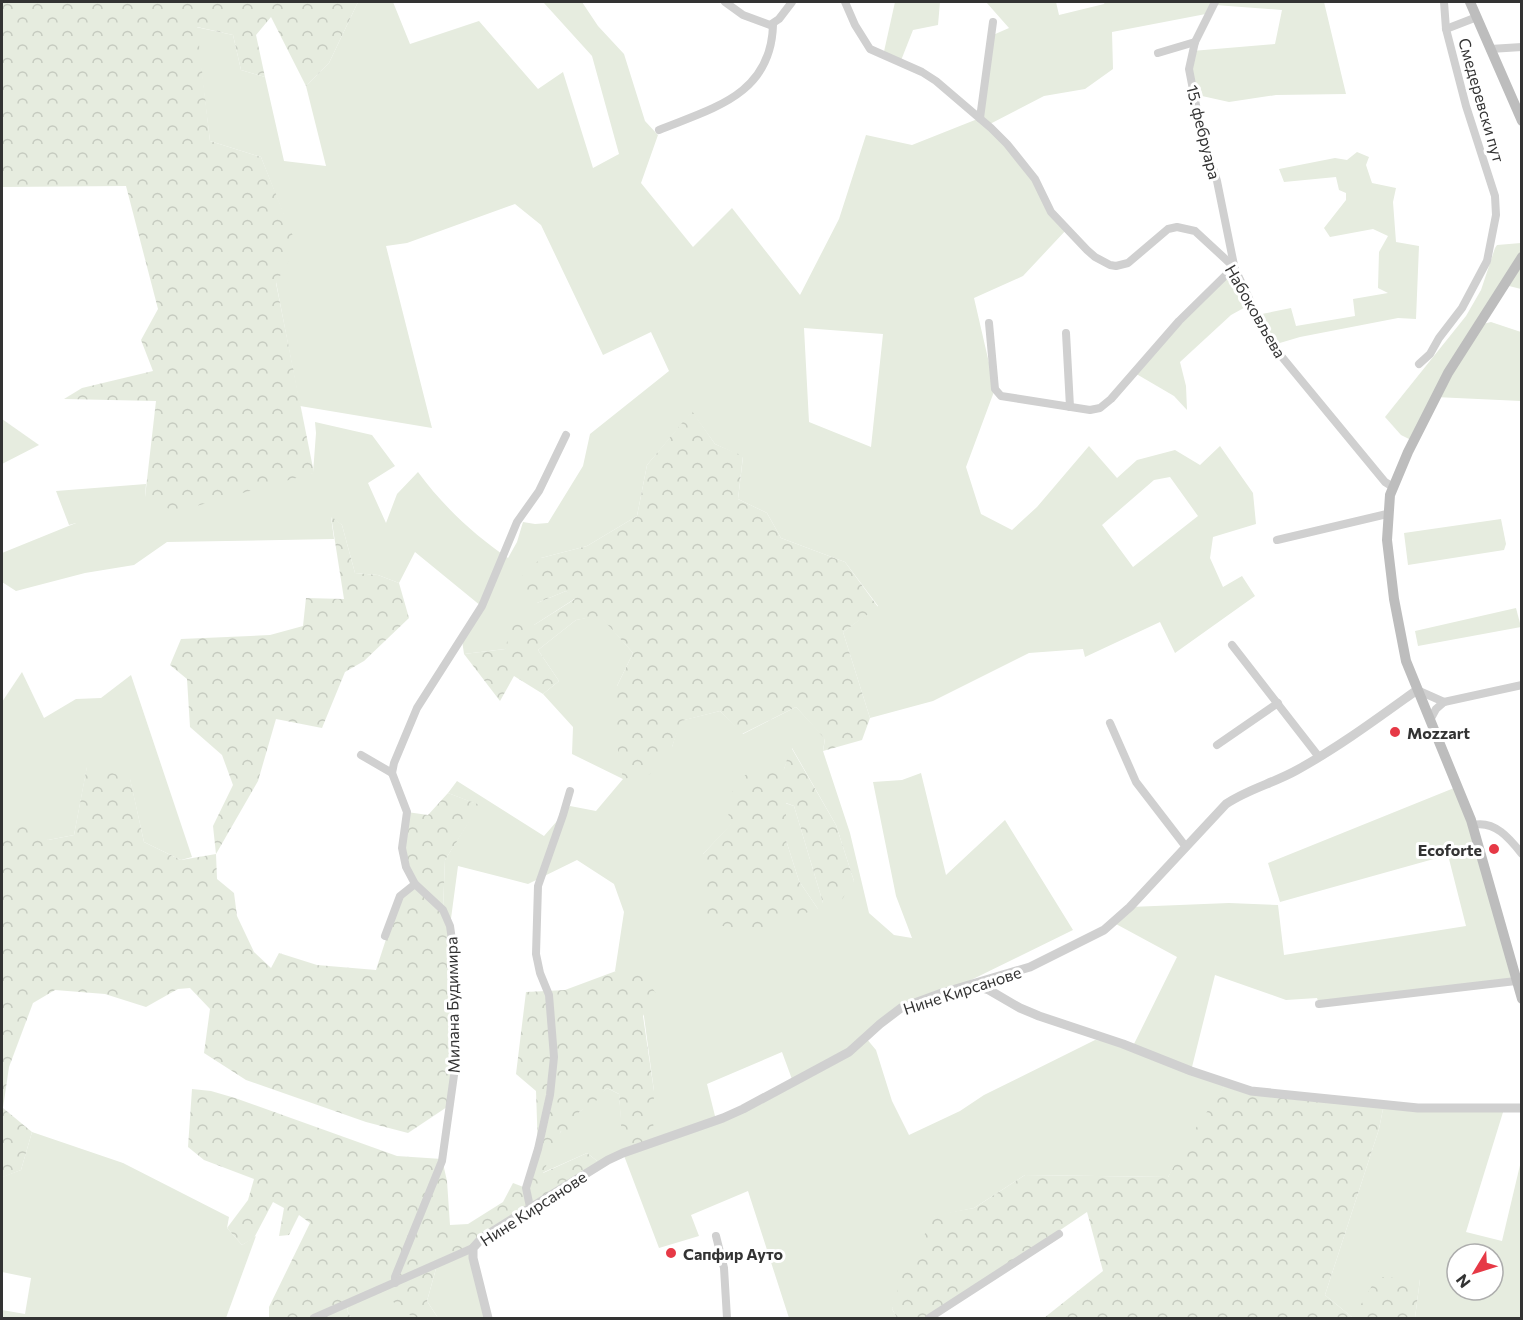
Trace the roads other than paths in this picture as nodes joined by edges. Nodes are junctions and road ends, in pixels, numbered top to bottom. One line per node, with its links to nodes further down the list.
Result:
1 (725, 2): 9 (street)
2 (792, 2): 9 (street)
3 (844, 2): 15 (street, Набоковљева)
4 (1215, 2): 11 (street, 15. фебруара)
5 (1444, 2): 10 (street, Смедеревски пут)
6 (1470, 2): 7 (main road, Смедеревски пут)
7 (1476, 17): 10 (street); 13 (main road, Смедеревски пут)
8 (993, 22): 15 (street)
9 (773, 24): 17 (street)
10 (1446, 29): 22 (street, Смедеревски пут)
11 (1195, 42): 14 (street); 19 (street, 15. фебруара)
12 (1521, 47): 13 (street)
13 (1490, 49): 16 (main road, Смедеревски пут)
14 (1158, 53)
15 (980, 118): 19 (street, Набоковљева)
16 (1521, 121)
17 (659, 130)
18 (1521, 257): 25 (main road)
19 (1234, 267): 23 (street); 25 (street, Набоковљева)
20 (989, 323): 23 (street)
21 (1066, 333): 23 (street)
22 (1419, 364)
23 (1070, 407)
24 (566, 435): 38 (street)
25 (1393, 487): 26 (main road)
26 (1387, 514): 27 (street); 30 (main road)
27 (1277, 540)
28 (1232, 645): 32 (street)
29 (1521, 685): 31 (street)
30 (1416, 690): 31 (street); 33 (main road); 37 (street, Нине Кирсанове)
31 (1444, 702): 33 (street)
32 (1278, 703): 35 (street); 37 (street)
33 (1430, 720): 40 (main road)
34 (1110, 723): 41 (street)
35 (1217, 745)
36 (361, 755): 38 (street)
37 (1319, 757): 41 (street, Нине Кирсанове)
38 (392, 772): 43 (street, Милана Будимира)
39 (570, 791): 51 (street)
40 (1473, 825): 42 (street); 45 (main road)
41 (1186, 847): 47 (street, Нине Кирсанове)
42 (1521, 854)
43 (415, 884): 44 (street); 55 (street, Милана Будимира)
44 (385, 936)
45 (1517, 966): 46 (main road)
46 (1516, 981): 48 (main road); 49 (street)
47 (965, 985): 50 (street); 51 (street, Нине Кирсанове)
48 (1521, 999)
49 (1319, 1004)
50 (1521, 1108)
51 (530, 1207): 54 (street, Нине Кирсанове)
52 (1059, 1233): 59 (street)
53 (716, 1236): 58 (street)
54 (473, 1248): 55 (street, Нине Кирсанове); 57 (street)
55 (395, 1282): 56 (street, Нине Кирсанове)
56 (314, 1318)
57 (488, 1318)
58 (727, 1318)
59 (929, 1318)

